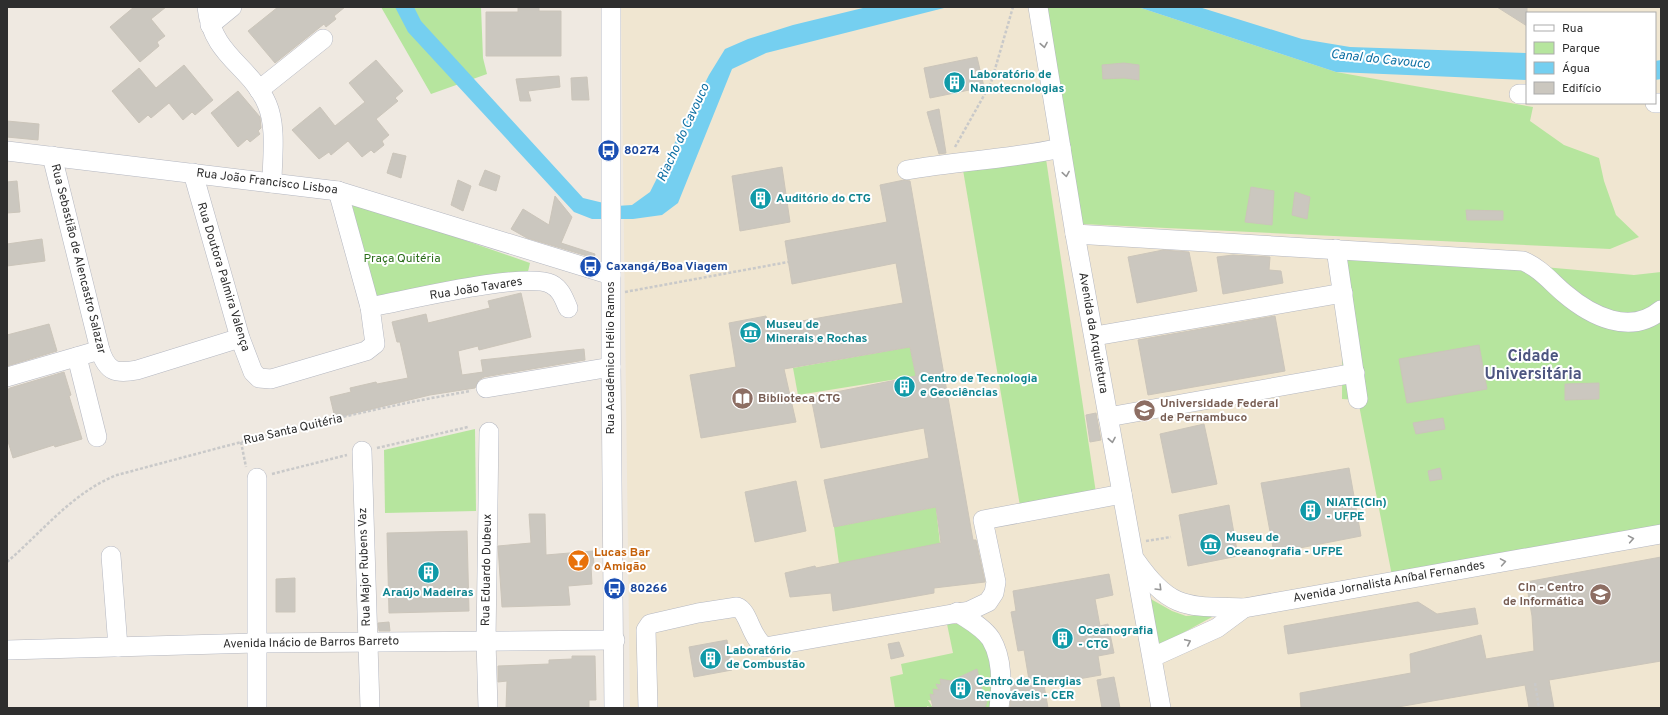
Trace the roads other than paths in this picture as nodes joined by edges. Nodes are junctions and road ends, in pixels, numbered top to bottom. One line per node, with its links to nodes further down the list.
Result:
1 (232, 7): 4 (street)
2 (610, 7): 16 (street, Rua Acadêmico Hélio Ramos)
3 (1038, 7): 7 (street, Avenida da Arquitetura, one-way to 7)
4 (209, 16): 6 (street)
5 (323, 39): 6 (street)
6 (259, 90): 12 (street)
7 (1061, 148): 10 (street); 14 (street, Avenida da Arquitetura, one-way to 14)
8 (7, 151): 9 (street, Rua João Francisco Lisboa)
9 (52, 156): 11 (street, Rua João Francisco Lisboa); 23 (street, Rua Sebastião de Alencastro Salazar)
10 (907, 170)
11 (192, 173): 12 (street, Rua João Francisco Lisboa); 22 (street, Rua Doutora Palmira Valença)
12 (272, 183): 13 (street, Rua João Francisco Lisboa)
13 (338, 191): 16 (street, Rua João Francisco Lisboa); 18 (street)
14 (1075, 234): 15 (street); 21 (street, Avenida da Arquitetura)
15 (1336, 249): 17 (street); 20 (street)
16 (611, 275): 25 (street, Rua Acadêmico Hélio Ramos)
17 (1343, 293): 21 (street); 26 (street)
18 (370, 307): 19 (street, Rua João Tavares); 22 (street, Rua Doutora Palmira Valença)
19 (568, 308)
20 (1661, 310)
21 (1095, 336): 30 (street, Avenida da Arquitetura)
22 (240, 338): 23 (street, Rua Sebastião de Alencastro Salazar)
23 (100, 350): 24 (street)
24 (77, 356): 27 (street); 32 (street)
25 (611, 367): 28 (street); 41 (street, Rua Acadêmico Hélio Ramos)
26 (1355, 372): 29 (street); 30 (street)
27 (7, 377)
28 (486, 388)
29 (1358, 399)
30 (1108, 417): 35 (street, Avenida da Arquitetura, one-way to 35)
31 (489, 432): 42 (street, Rua Eduardo Dubeux)
32 (97, 437)
33 (362, 451): 44 (street, Rua Major Rubens Vaz)
34 (257, 478): 43 (street)
35 (1122, 494): 37 (street, Avenida da Arquitetura); 40 (street)
36 (1661, 534): 39 (street, Avenida Jornalista Aníbal Fernandes, one-way to 36)
37 (1133, 550): 39 (street, Avenida Jornalista Aníbal Fernandes, one-way to 39); 47 (street, Avenida da Arquitetura)
38 (111, 556): 45 (street)
39 (1244, 608): 47 (street, one-way to 39)
40 (957, 612): 52 (street); 53 (street)
41 (614, 640): 42 (street, Avenida Inácio de Barros Barreto); 51 (street, Rua Acadêmico Hélio Ramos)
42 (486, 641): 44 (street, Avenida Inácio de Barros Barreto); 50 (street, Rua Eduardo Dubeux)
43 (256, 643): 44 (street, Avenida Inácio de Barros Barreto); 45 (street, Avenida Inácio de Barros Barreto); 48 (street)
44 (367, 643): 49 (street, Rua Major Rubens Vaz)
45 (118, 646): 46 (street, Avenida Inácio de Barros Barreto)
46 (7, 650)
47 (1153, 658): 54 (street, Avenida da Arquitetura)
48 (257, 708)
49 (370, 708)
50 (488, 708)
51 (614, 708)
52 (648, 708)
53 (999, 708)
54 (1161, 708)

